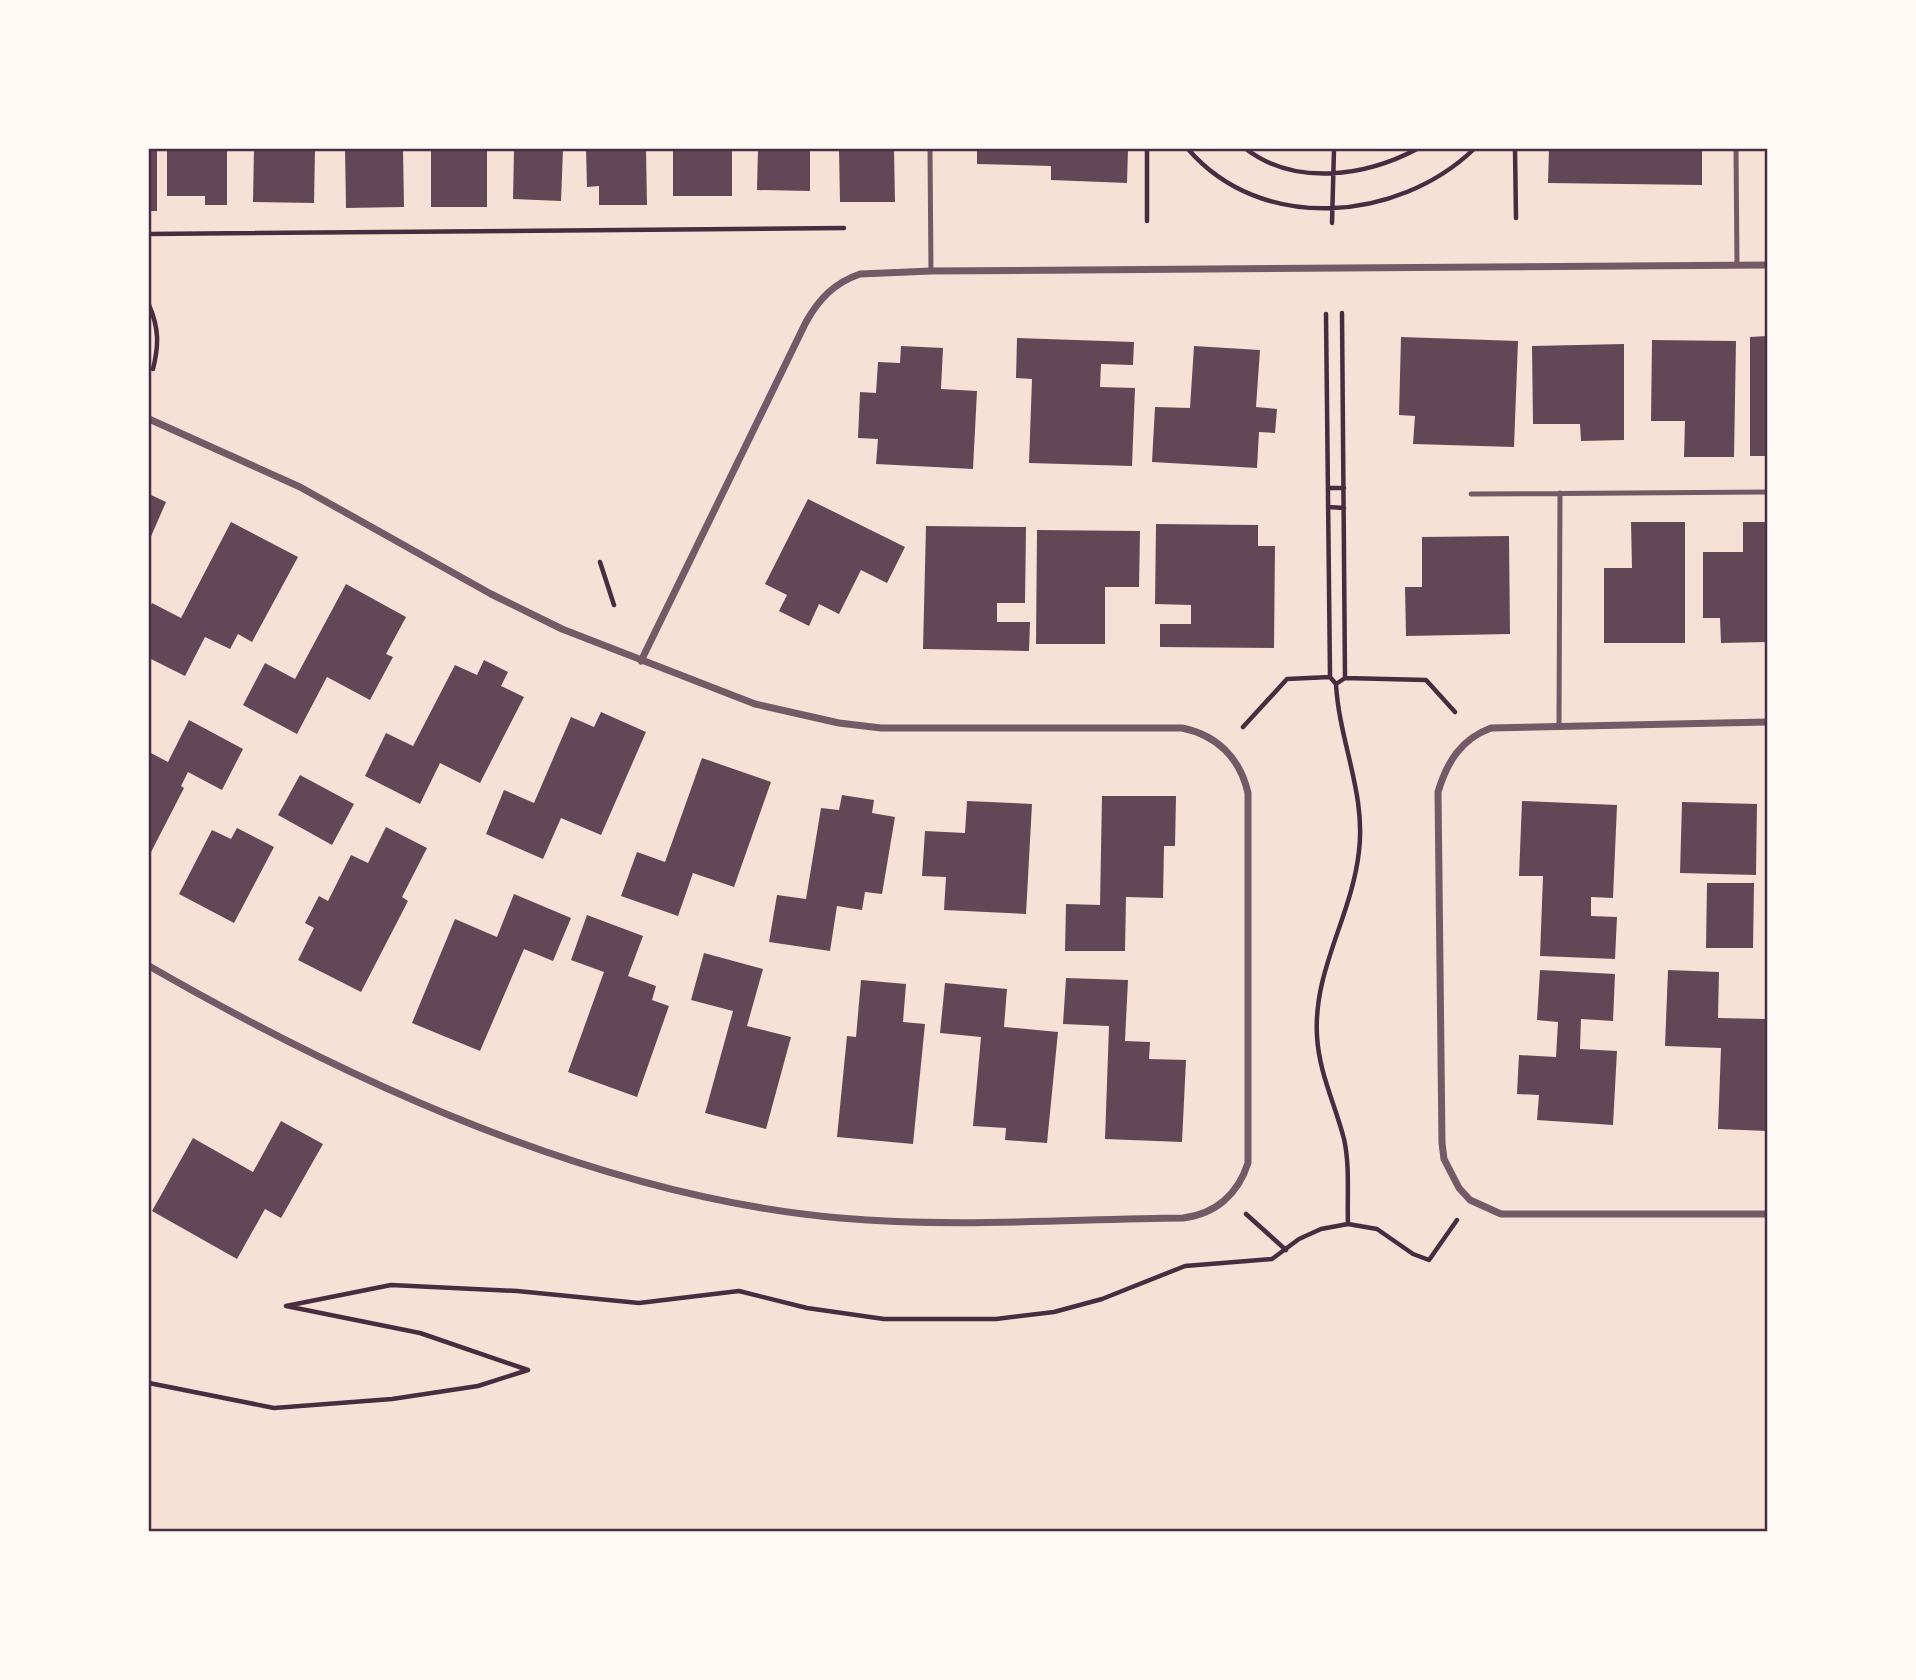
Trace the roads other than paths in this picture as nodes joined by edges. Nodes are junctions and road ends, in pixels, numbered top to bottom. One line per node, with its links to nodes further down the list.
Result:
1 (930, 149): 5 (lane)
2 (1736, 149): 3 (lane)
3 (1737, 265): 4 (street); 5 (street)
4 (1767, 265)
5 (931, 271): 10 (street)
6 (149, 419): 10 (street)
7 (1767, 492): 8 (lane)
8 (1560, 493): 9 (lane); 12 (lane)
9 (1471, 494)
10 (641, 661): 13 (street)
11 (1767, 722): 12 (street)
12 (1559, 725): 14 (street)
13 (149, 965)
14 (1767, 1214)

